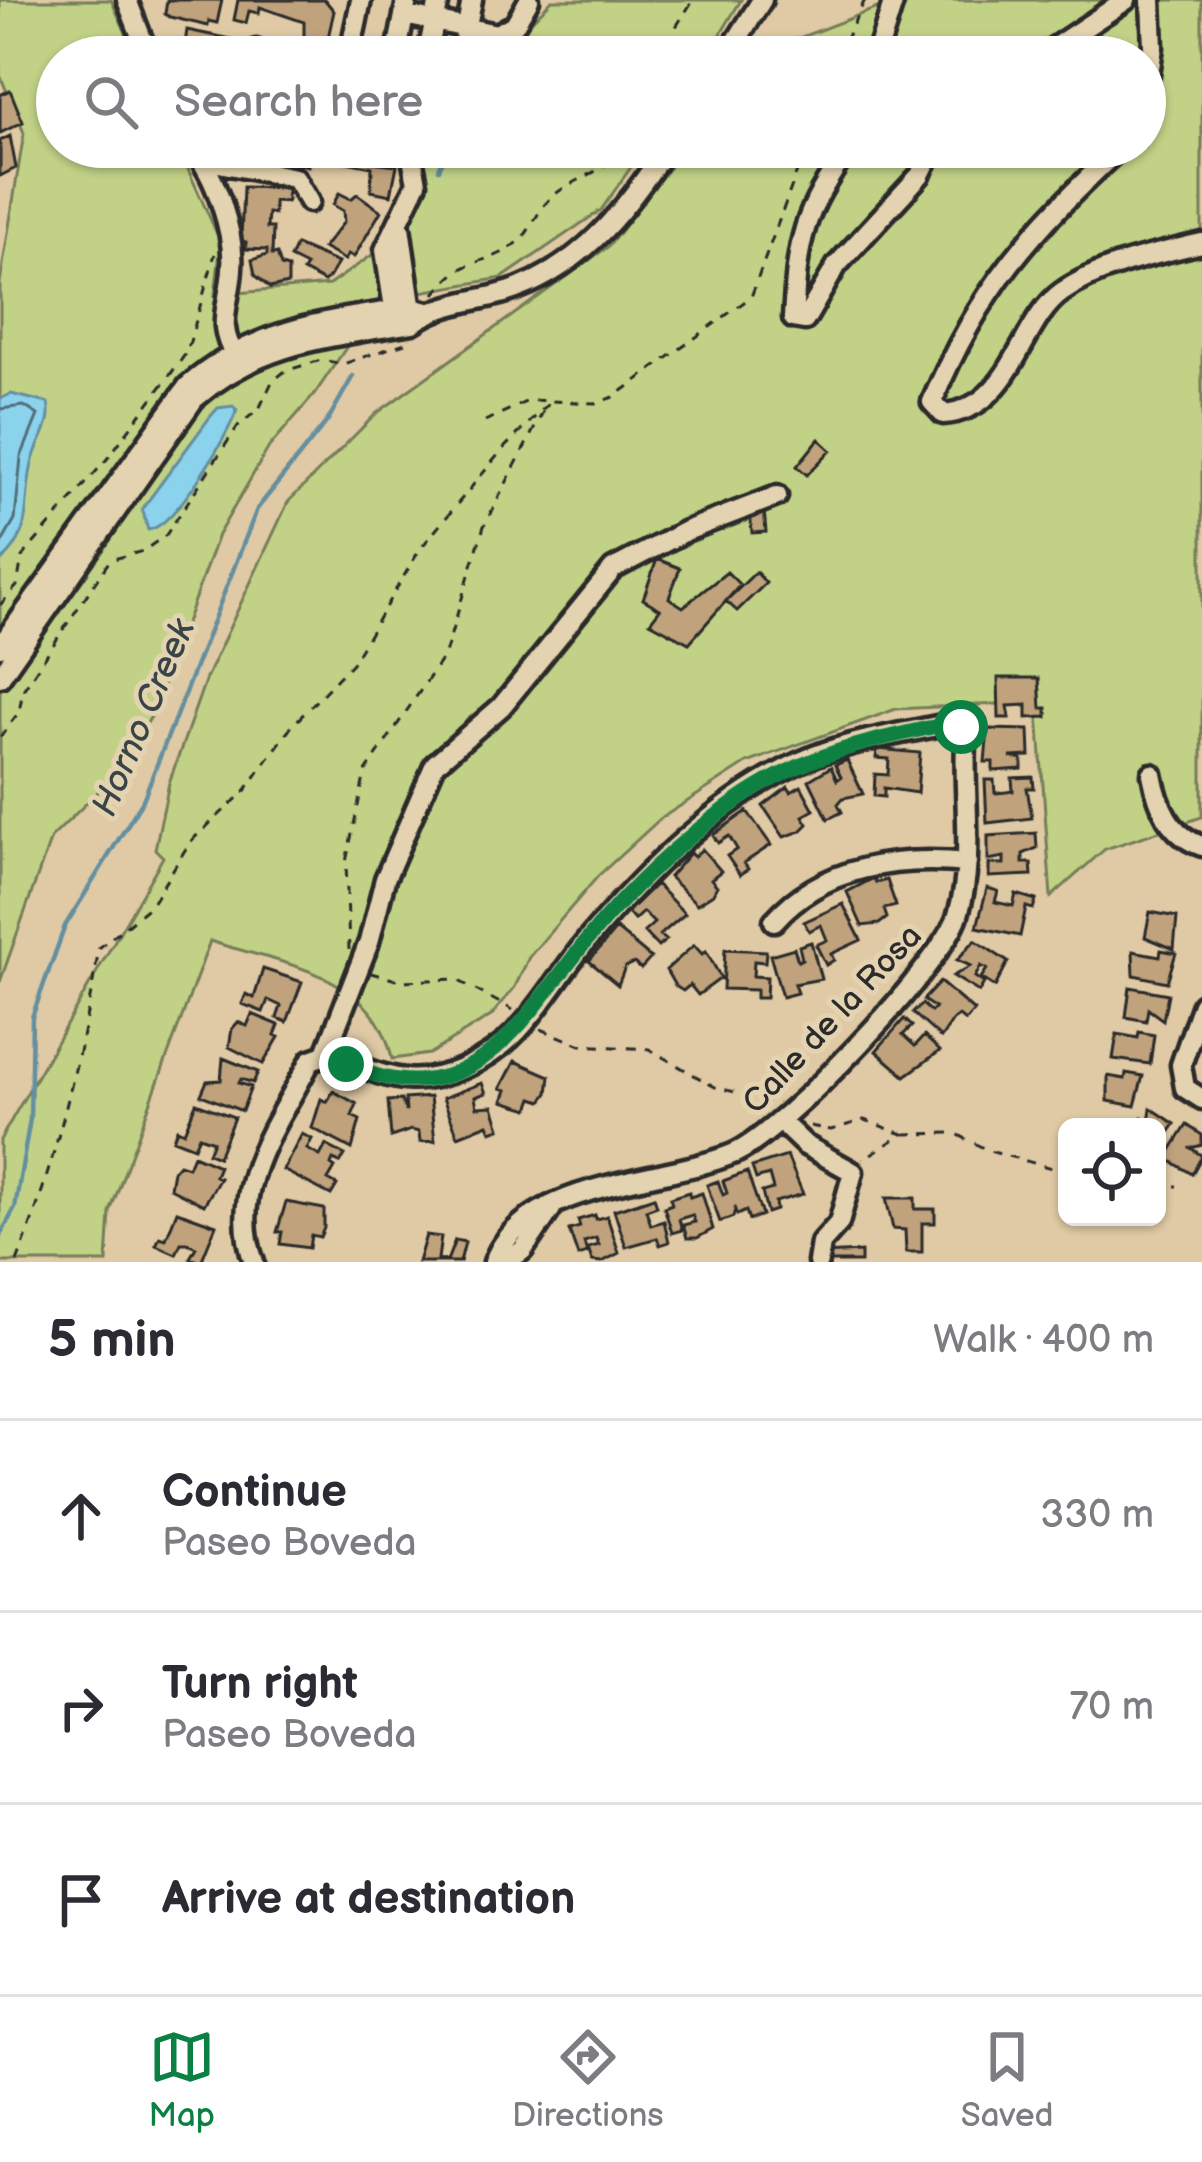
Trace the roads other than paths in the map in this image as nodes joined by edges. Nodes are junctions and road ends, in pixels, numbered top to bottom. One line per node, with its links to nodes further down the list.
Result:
1 (127, 0): 13 (street)
2 (361, 0): 14 (street)
3 (439, 0): 11 (street)
4 (472, 0): 12 (street)
5 (530, 0): 12 (street)
6 (762, 0): 17 (street)
7 (894, 0): 18 (street)
8 (1126, 0): 19 (street)
9 (1151, 0): 20 (street)
10 (406, 8): 11 (street)
11 (435, 21): 12 (street); 15 (street)
12 (466, 28): 16 (street)
13 (141, 36)
14 (353, 36)
15 (432, 36)
16 (465, 36)
17 (739, 36)
18 (883, 36)
19 (1072, 36)
20 (1153, 36)
21 (208, 168): 31 (street)
22 (261, 168): 28 (street)
23 (414, 168): 30 (street)
24 (653, 168): 30 (street)
25 (835, 168): 26 (street)
26 (924, 168)
27 (1099, 168): 29 (street)
28 (309, 202)
29 (1202, 243)
30 (408, 316): 31 (street)
31 (236, 356): 33 (street); 34 (street)
32 (776, 496): 40 (street)
33 (0, 647)
34 (0, 677)
35 (1152, 774): 36 (street)
36 (1202, 846)
37 (967, 863): 38 (street); 40 (street, Calle de la Rosa); 42 (street, Calle de la Rosa)
38 (774, 921)
39 (1202, 1004): 41 (street)
40 (325, 1054): 44 (street)
41 (1194, 1094)
42 (786, 1117): 43 (street, Calle de la Rosa); 47 (street)
43 (550, 1209): 45 (street, Calle de la Rosa); 46 (street)
44 (254, 1262)
45 (494, 1262)
46 (507, 1262)
47 (818, 1262)

